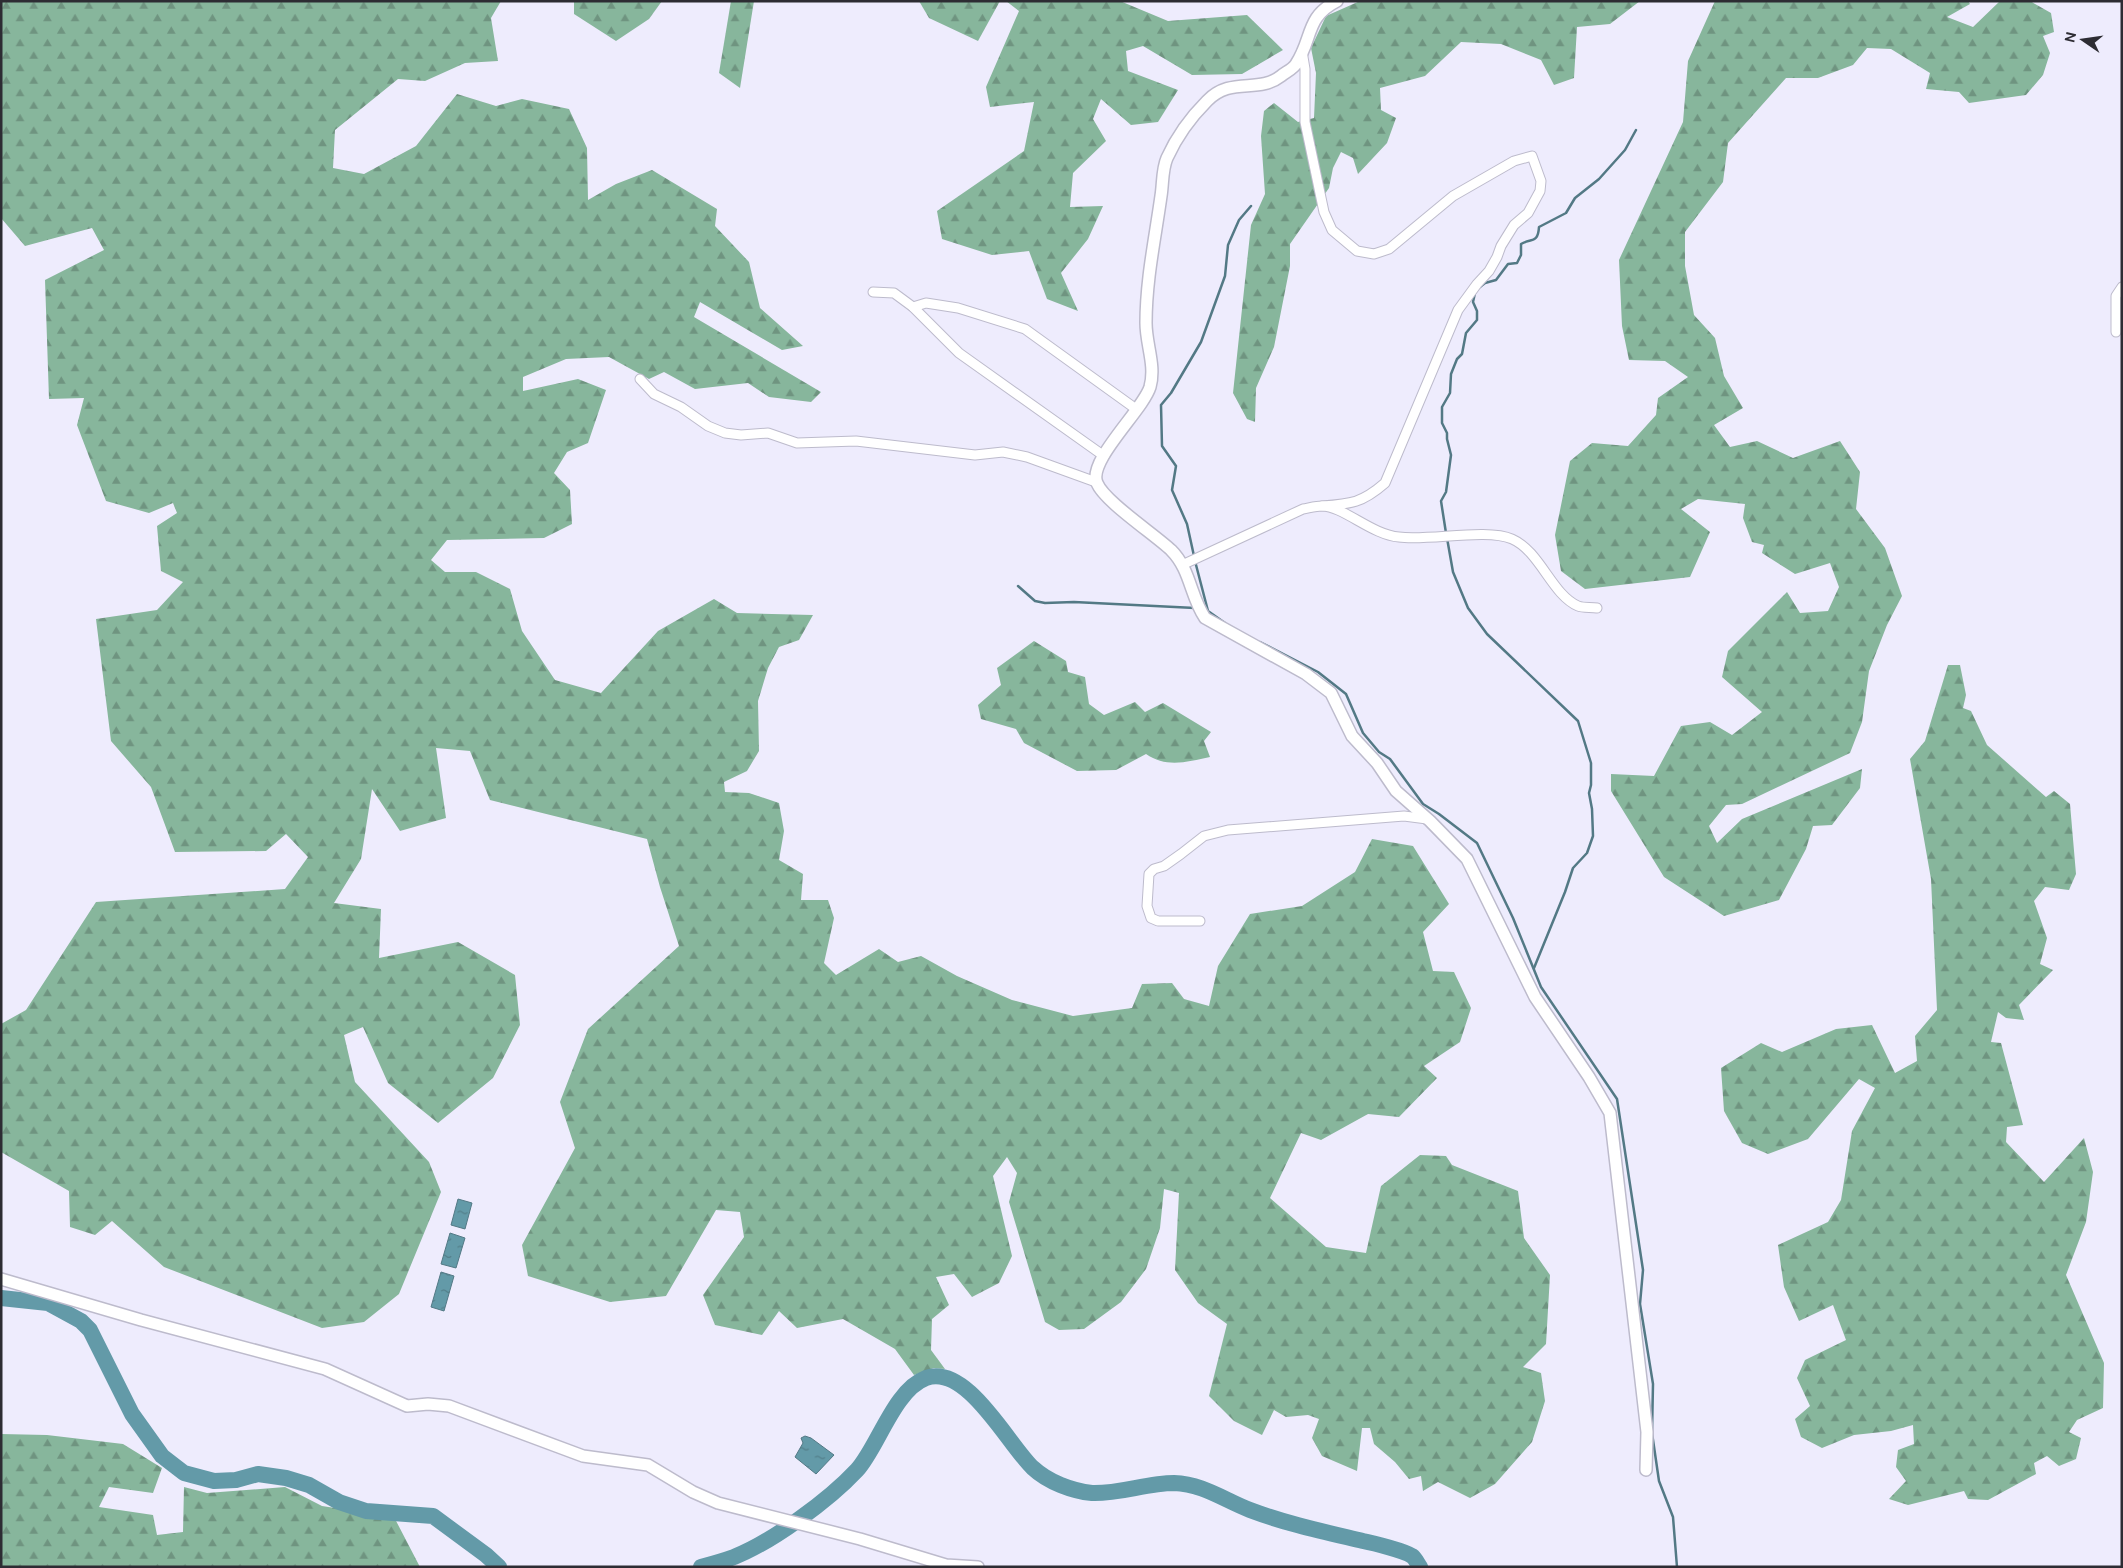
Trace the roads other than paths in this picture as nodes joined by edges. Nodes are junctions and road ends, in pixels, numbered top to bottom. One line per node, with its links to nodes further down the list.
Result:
1 (1337, 1): 2 (street)
2 (1302, 50): 8 (street); 11 (street)
3 (2122, 287): 6 (street)
4 (873, 292): 5 (street)
5 (913, 307): 8 (street); 9 (street)
6 (2116, 332)
7 (640, 380): 10 (street)
8 (1136, 409): 9 (street)
9 (1104, 456): 10 (street)
10 (1096, 482): 12 (street)
11 (1322, 506): 12 (street); 13 (street)
12 (1182, 565): 14 (street)
13 (1597, 608)
14 (1428, 819): 15 (street); 17 (street)
15 (1200, 921)
16 (1, 1279): 18 (street)
17 (1646, 1470)
18 (978, 1567)

